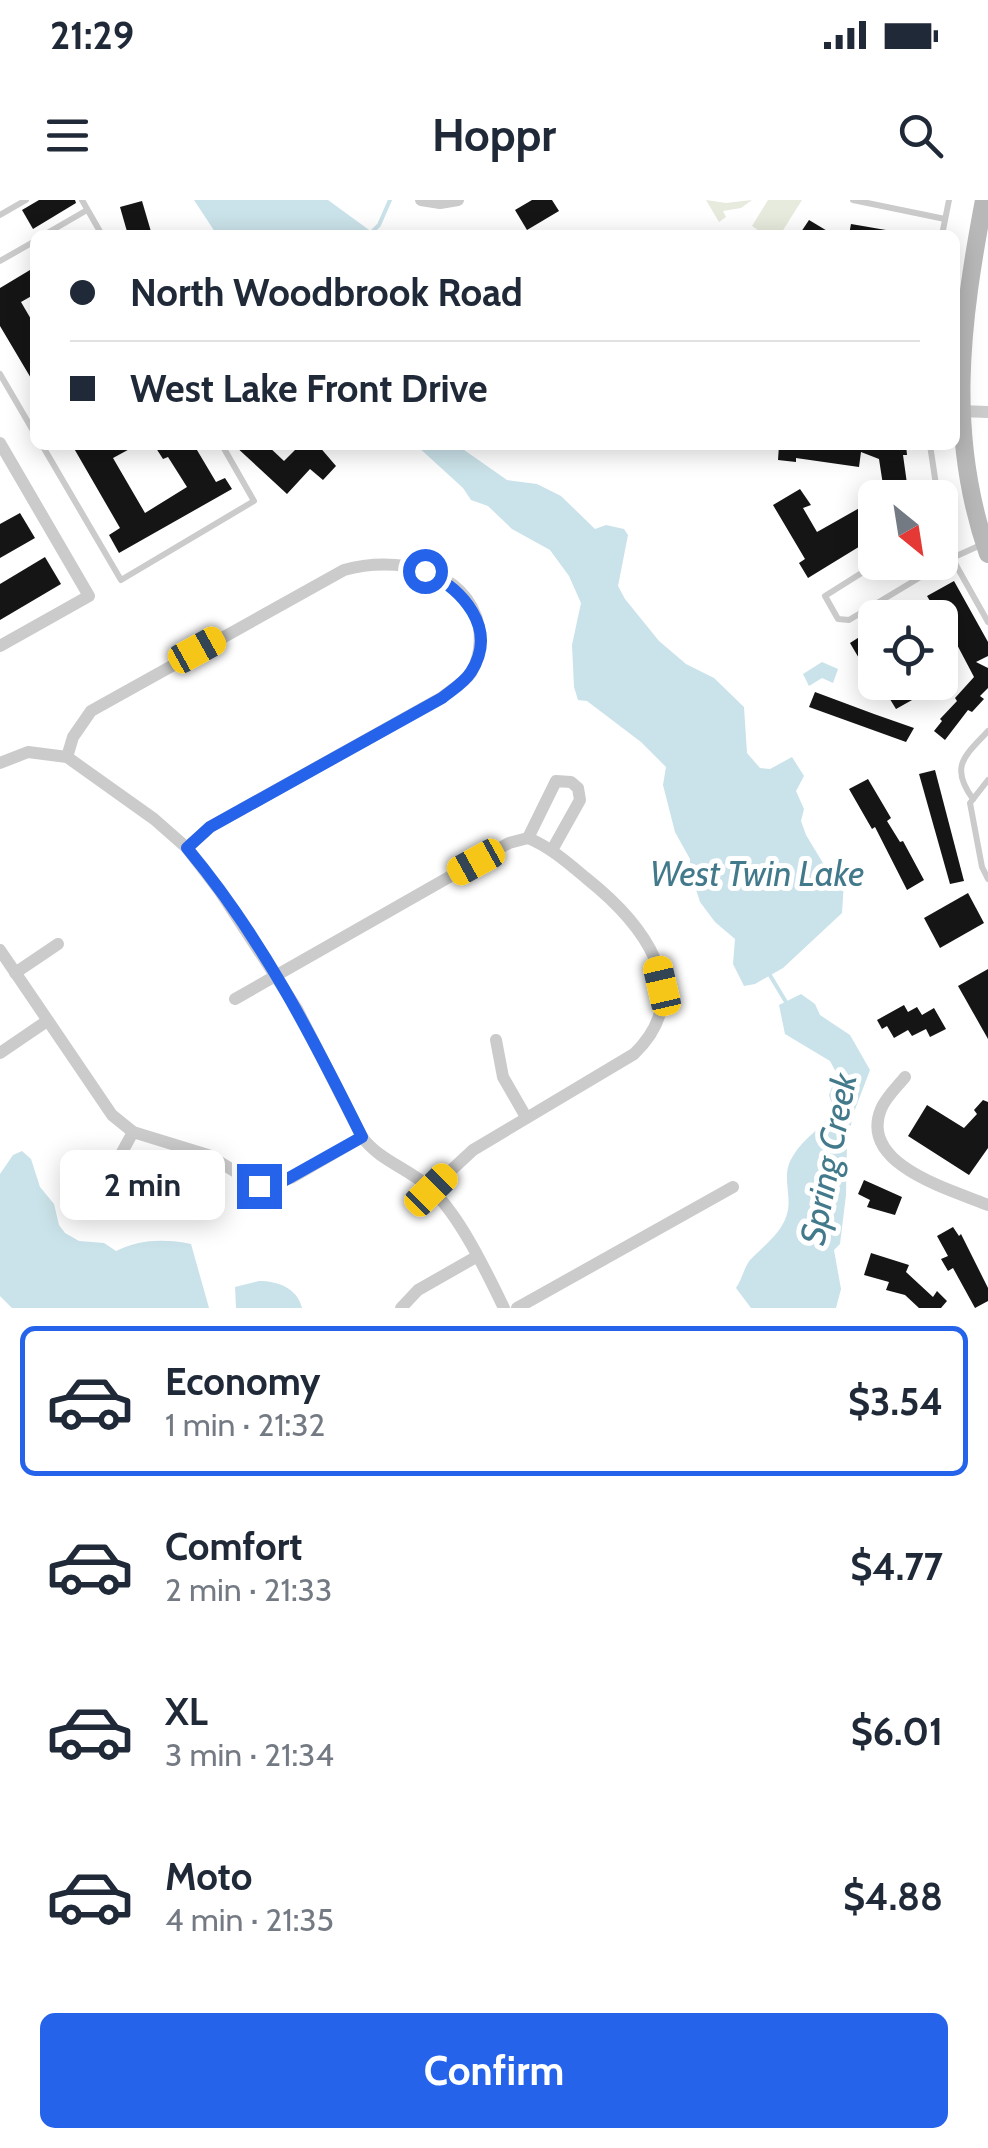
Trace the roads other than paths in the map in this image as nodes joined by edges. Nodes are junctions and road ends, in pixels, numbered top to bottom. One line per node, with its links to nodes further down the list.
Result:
1 (26, 200): 9 (lane)
2 (82, 200): 8 (lane)
3 (421, 200): 4 (street)
4 (458, 200)
5 (852, 200): 10 (lane)
6 (949, 200): 10 (lane)
7 (984, 200): 15 (street)
8 (87, 210): 11 (lane); 12 (lane)
9 (0, 215)
10 (945, 219): 13 (lane)
11 (53, 230)
12 (99, 230)
13 (943, 230)
14 (30, 243): 16 (lane)
15 (982, 243): 18 (street)
16 (0, 261)
17 (0, 374): 21 (lane)
18 (960, 388)
19 (960, 411): 20 (street)
20 (988, 412)
21 (30, 425)
22 (960, 430): 28 (street)
23 (0, 443): 34 (street)
24 (45, 450): 25 (lane)
25 (225, 450)
26 (931, 450): 27 (lane)
27 (935, 480)
28 (986, 548): 29 (lane)
29 (958, 556)
30 (958, 569): 33 (lane)
31 (858, 575): 32 (lane)
32 (915, 580)
33 (988, 622)
34 (0, 646)
35 (988, 731): 39 (lane)
36 (67, 757): 37 (street); 41 (street); 41 (street)
37 (0, 762)
38 (988, 780): 39 (lane)
39 (973, 798): 43 (lane)
40 (528, 838): 42 (street); 42 (street); 47 (street)
41 (187, 848): 47 (street)
42 (552, 850): 53 (street)
43 (988, 878)
44 (58, 944): 46 (street)
45 (0, 950): 46 (street)
46 (15, 973): 49 (street)
47 (276, 975): 48 (street); 55 (street)
48 (236, 999)
49 (47, 1021): 51 (street); 54 (street)
50 (496, 1040): 53 (street)
51 (0, 1054)
52 (906, 1077): 59 (street)
53 (526, 1117): 58 (street)
54 (133, 1132): 55 (street); 56 (street)
55 (362, 1137): 58 (street)
56 (120, 1156)
57 (733, 1187): 63 (street)
58 (431, 1190): 60 (street)
59 (988, 1206)
60 (476, 1257): 61 (street); 62 (street)
61 (400, 1308)
62 (504, 1308)
63 (518, 1308)

